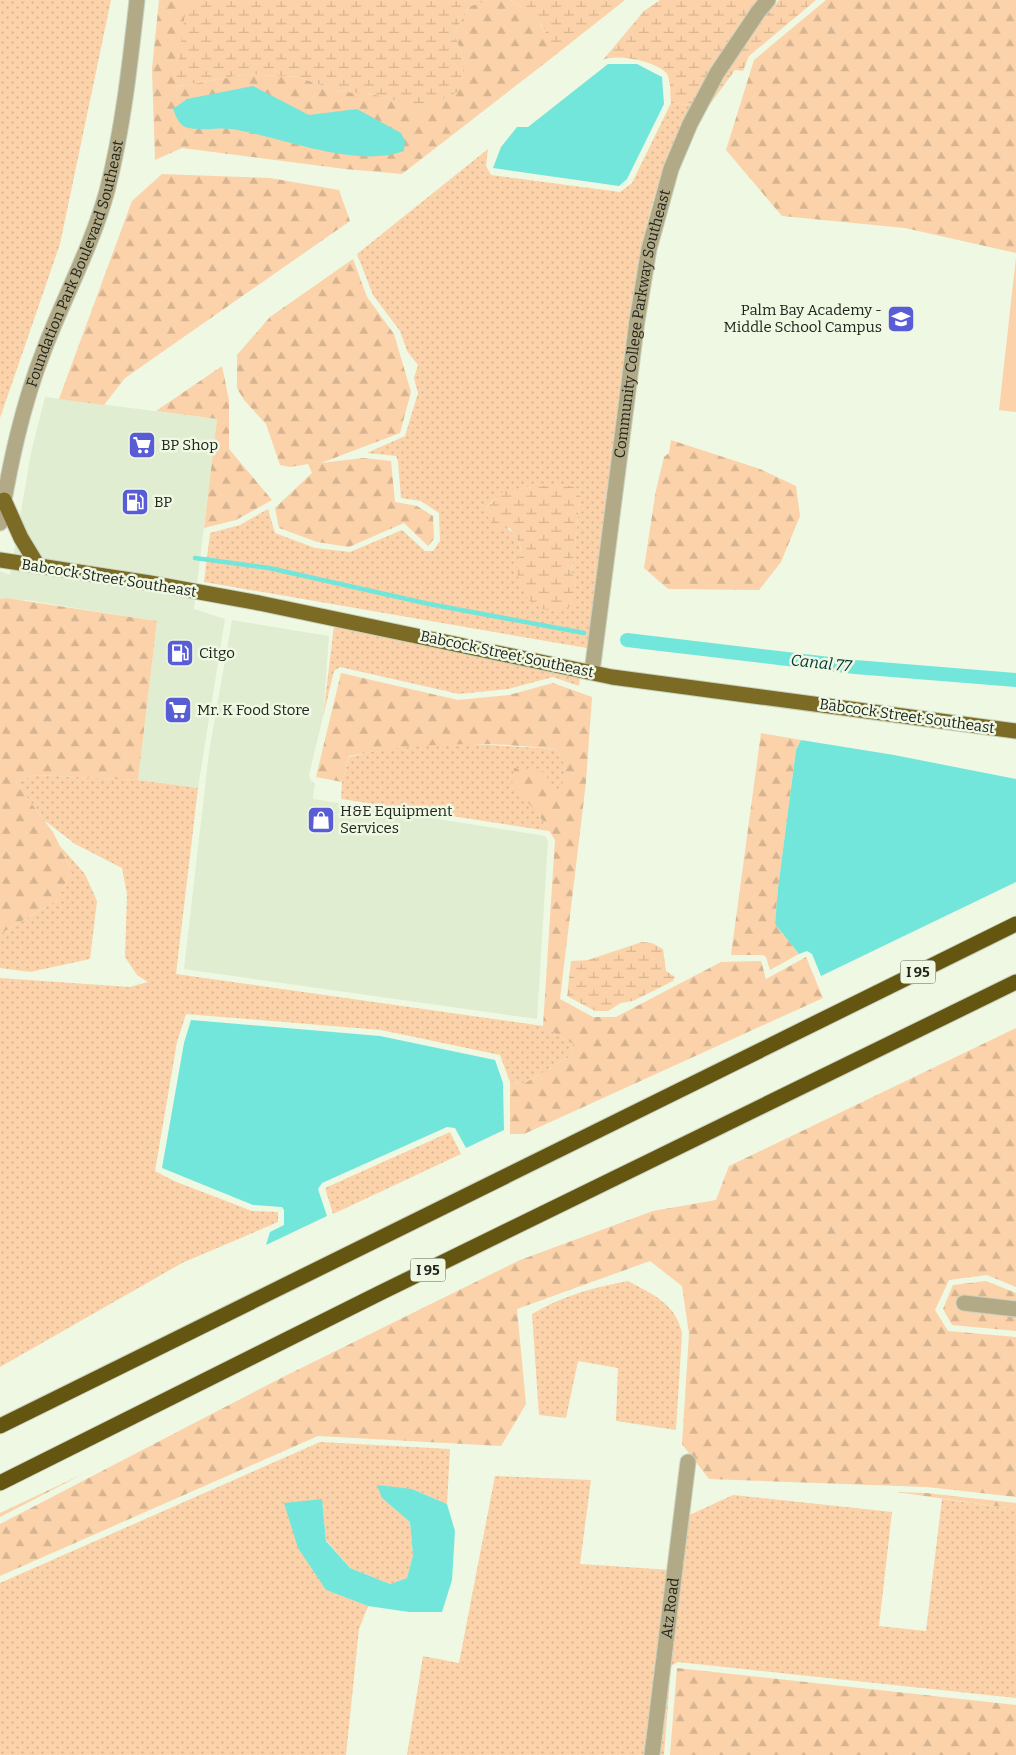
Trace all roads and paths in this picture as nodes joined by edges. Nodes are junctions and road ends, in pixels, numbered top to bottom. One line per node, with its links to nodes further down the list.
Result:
1 (137, 0): 3 (street, Foundation Park Boulevard Southeast)
2 (768, 0): 7 (street, Community College Parkway Southeast)
3 (4, 500): 4 (street, Foundation Park Boulevard Southeast); 6 (main road)
4 (0, 523)
5 (0, 560): 6 (main road, Babcock Street Southeast)
6 (38, 566): 7 (main road, Babcock Street Southeast)
7 (592, 672): 8 (main road, Babcock Street Southeast)
8 (1016, 731)
9 (1016, 924): 13 (highway, I 95)
10 (1016, 982): 15 (highway, I 95)
11 (964, 1303): 12 (street)
12 (1016, 1309)
13 (0, 1426)
14 (688, 1462): 16 (street, Atz Road)
15 (0, 1483)
16 (652, 1755)

